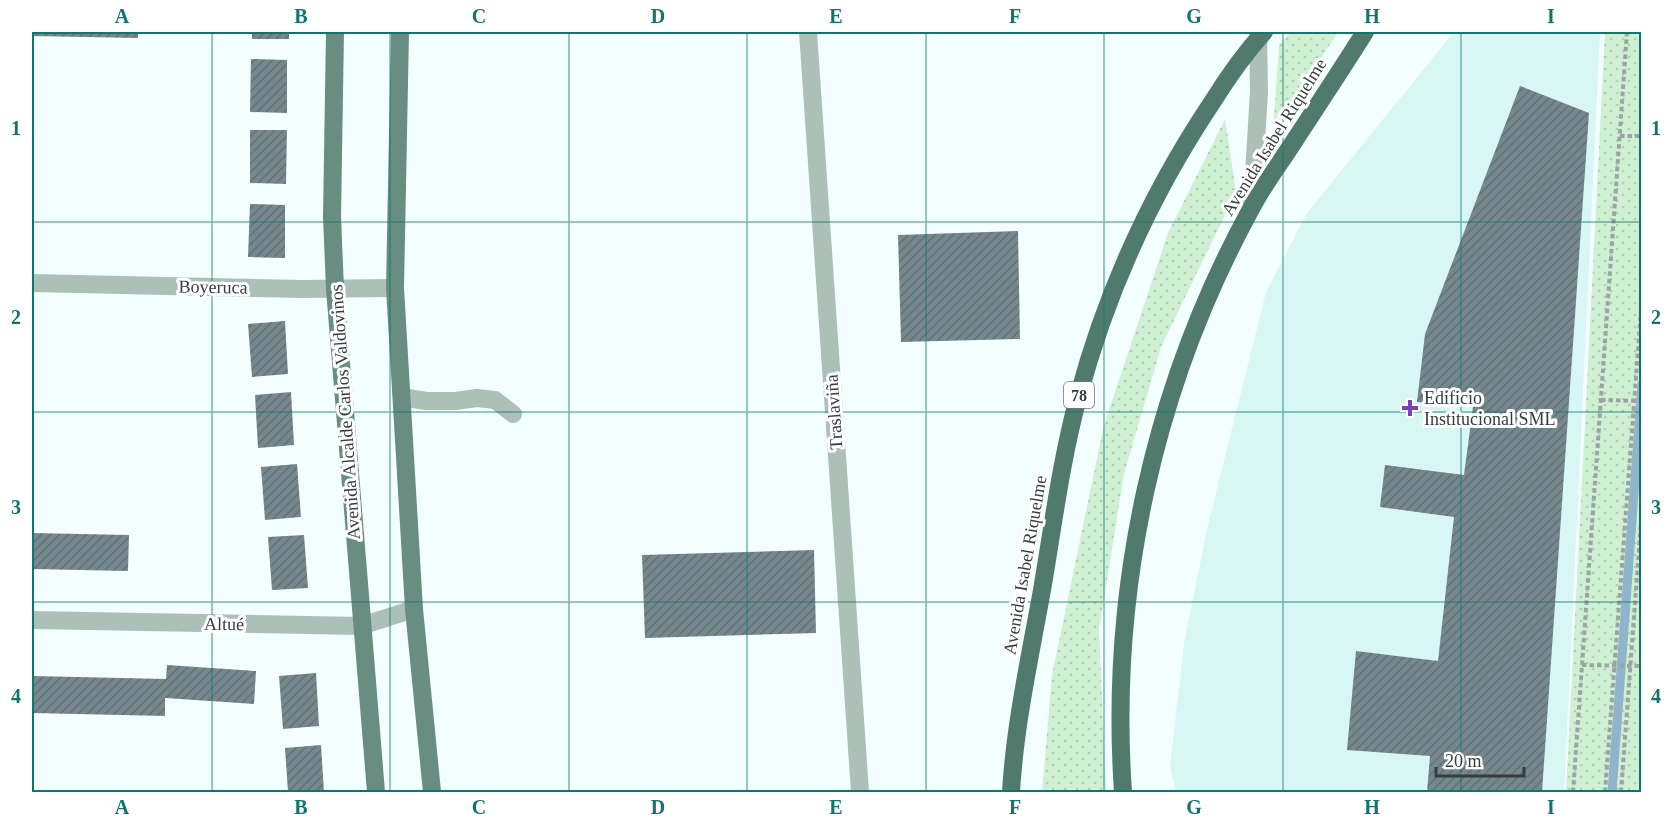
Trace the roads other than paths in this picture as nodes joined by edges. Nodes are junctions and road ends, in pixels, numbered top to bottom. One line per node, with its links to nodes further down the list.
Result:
1 (335, 32): 9 (main road, Avenida Alcalde Carlos Valdovinos)
2 (400, 32): 8 (main road)
3 (808, 32): 17 (street, Traslaviña)
4 (1365, 32): 6 (highway, Avenida Isabel Riquelme)
5 (1260, 33): 6 (street); 18 (highway, Avenida Isabel Riquelme / 78)
6 (1252, 205): 19 (highway, Avenida Isabel Riquelme)
7 (32, 283): 9 (street, Boyeruca)
8 (395, 288): 9 (street, Boyeruca); 10 (main road)
9 (334, 289): 14 (main road, Avenida Alcalde Carlos Valdovinos)
10 (402, 397): 11 (street); 12 (main road)
11 (513, 414)
12 (414, 609): 14 (street, Altué); 16 (main road)
13 (32, 620): 14 (street, Altué)
14 (361, 626): 15 (main road, Avenida Alcalde Carlos Valdovinos)
15 (376, 792)
16 (432, 792)
17 (860, 792)
18 (1011, 792)
19 (1123, 792)

